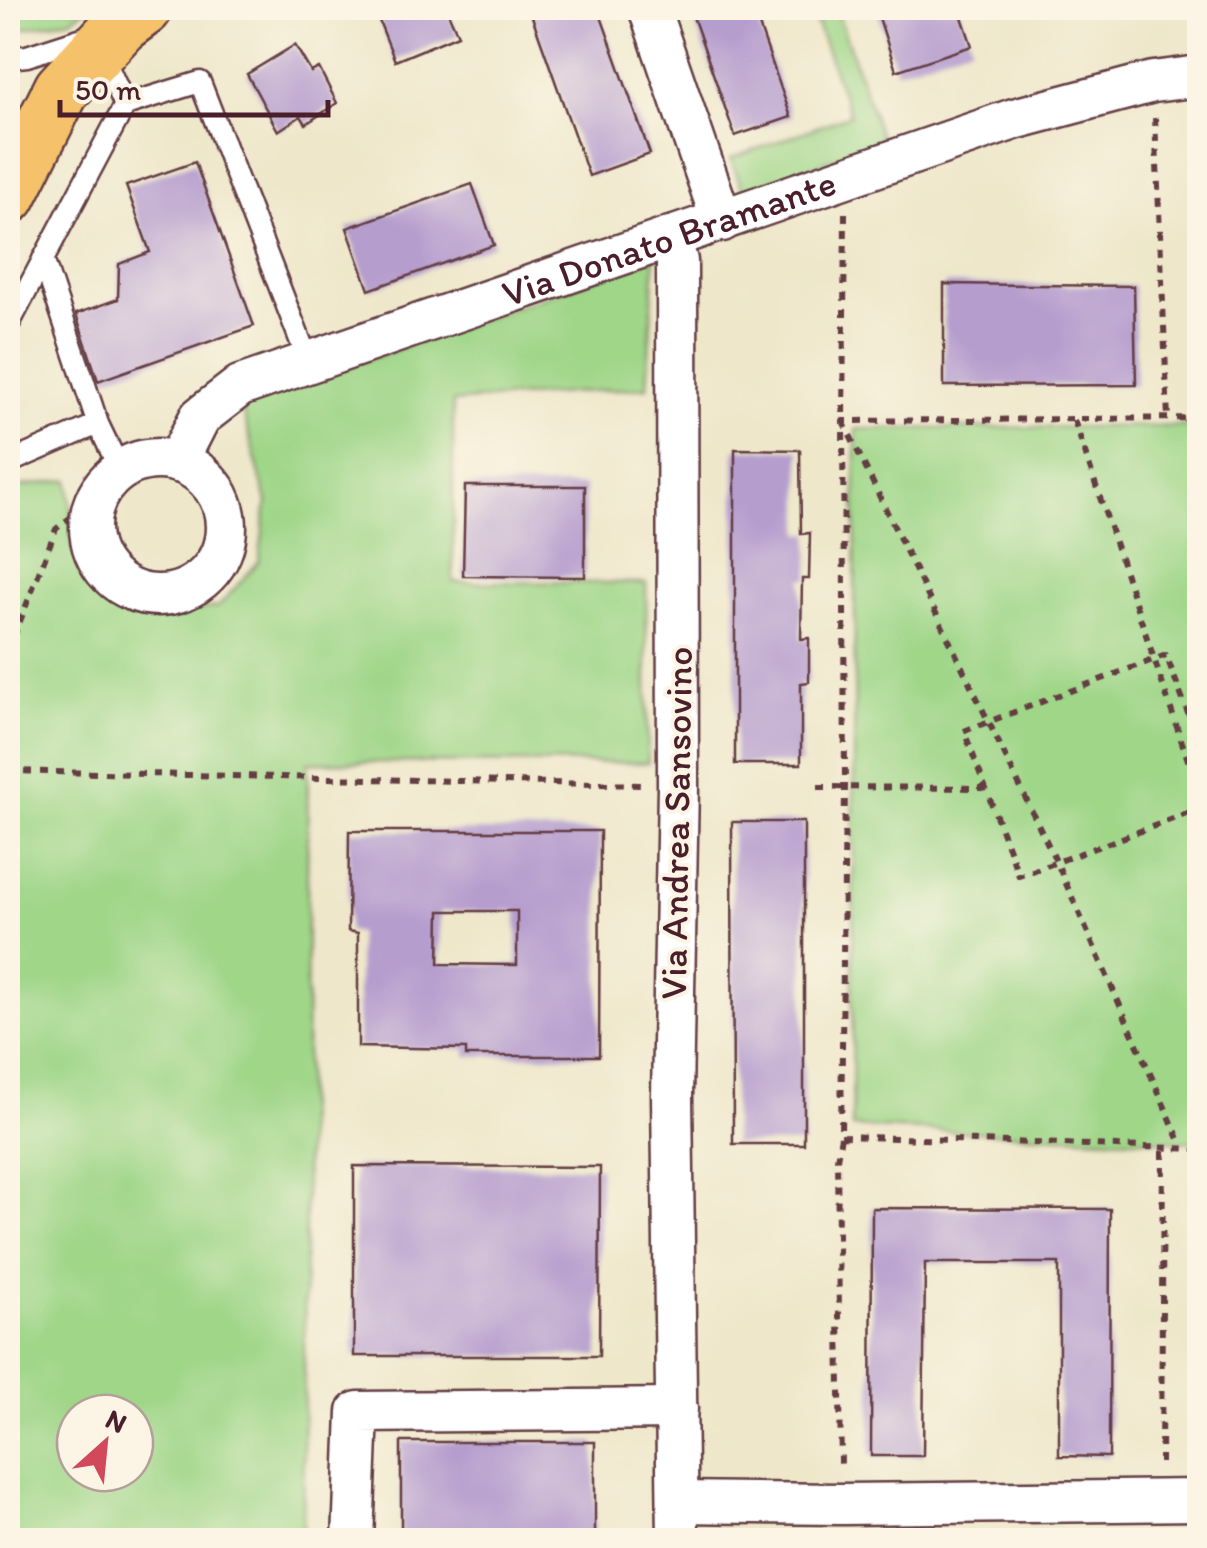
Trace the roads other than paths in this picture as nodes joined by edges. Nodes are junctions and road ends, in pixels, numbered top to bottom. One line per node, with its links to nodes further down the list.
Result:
1 (648, 8): 7 (street)
2 (121, 27): 3 (lane); 5 (lane); 6 (highway)
3 (8, 58)
4 (1200, 76): 7 (street, Via Donato Bramante)
5 (125, 104): 9 (lane); 11 (lane)
6 (8, 196)
7 (722, 220): 8 (street, Via Donato Bramante)
8 (670, 237): 11 (street, Via Donato Bramante); 16 (street, Via Andrea Sansovino)
9 (43, 260): 10 (lane); 12 (lane)
10 (8, 326)
11 (309, 363): 13 (street, Via Donato Bramante)
12 (98, 424): 14 (lane); 15 (lane)
13 (177, 462): 15 (street); 15 (street)
14 (8, 464)
15 (120, 470)
16 (677, 1409): 18 (street, Via Andrea Sansovino); 19 (street)
17 (1180, 1500): 18 (street)
18 (678, 1521)
19 (353, 1540)

